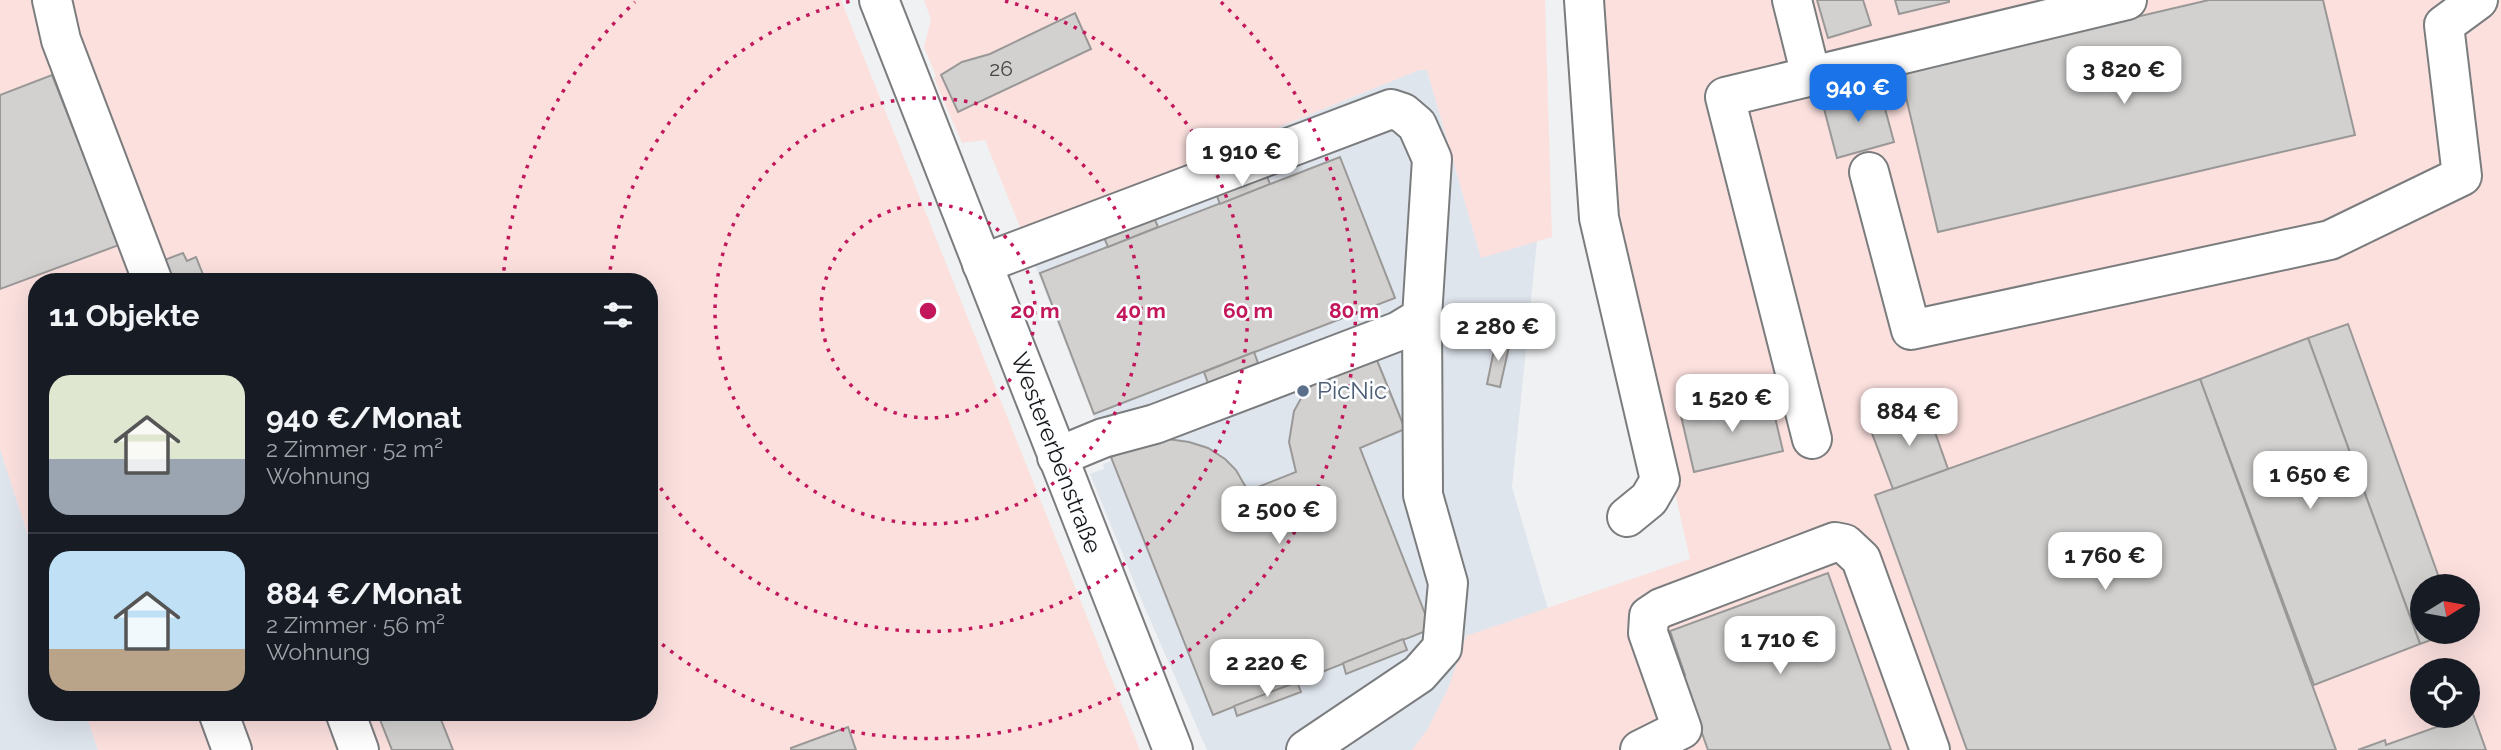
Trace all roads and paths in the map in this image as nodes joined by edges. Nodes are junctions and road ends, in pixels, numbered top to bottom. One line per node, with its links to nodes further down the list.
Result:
1 (52, 0): 11 (street)
2 (879, 0): 10 (street, Westererbenstraße)
3 (1584, 0): 15 (street)
4 (1792, 0): 8 (street)
5 (2127, 0): 7 (street)
6 (2478, 0): 9 (street)
7 (2020, 13): 8 (street)
8 (1811, 76): 13 (street)
9 (1868, 172)
10 (982, 264): 12 (street); 14 (street, Westererbenstraße)
11 (150, 273)
12 (1422, 317): 14 (street); 21 (street)
13 (1812, 439)
14 (1057, 457): 20 (street, Westererbenstraße)
15 (1628, 517)
16 (221, 721): 18 (street)
17 (348, 721): 19 (street)
18 (232, 750)
19 (359, 750)
20 (1172, 750)
21 (1306, 750)
22 (1640, 750): 23 (street)
23 (1930, 750)

